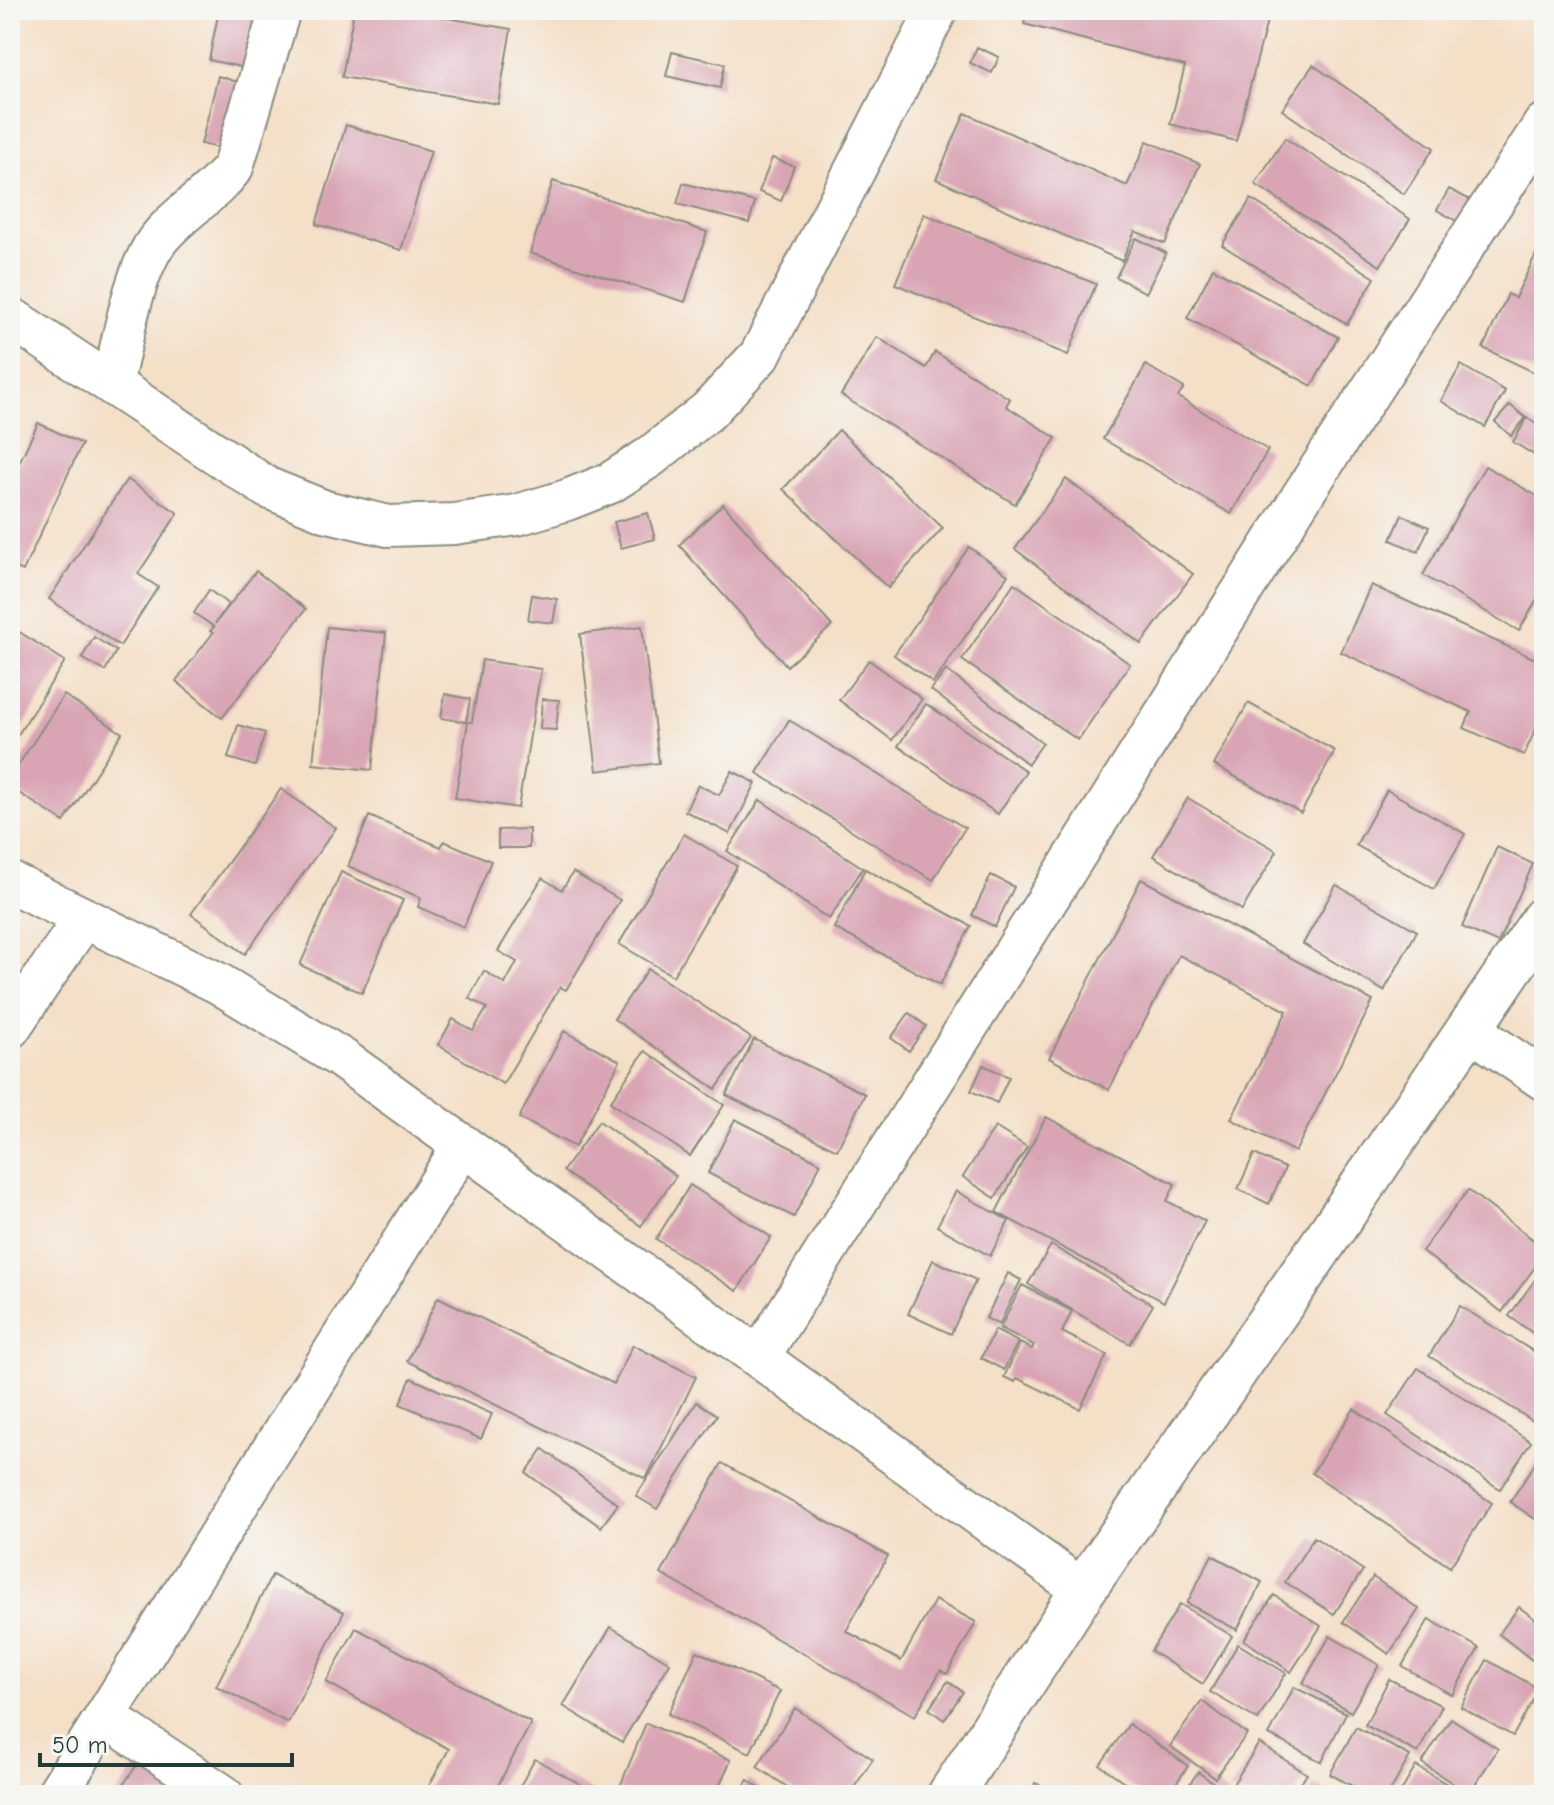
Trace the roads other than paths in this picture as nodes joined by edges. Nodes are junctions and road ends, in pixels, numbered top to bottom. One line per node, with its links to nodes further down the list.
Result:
1 (280, 10): 5 (street)
2 (937, 10): 5 (street)
3 (1544, 124): 13 (street)
4 (10, 317): 5 (street)
5 (112, 384)
6 (10, 882): 7 (street)
7 (84, 918): 9 (street); 12 (street)
8 (1544, 919): 10 (street)
9 (10, 1028)
10 (1469, 1029): 11 (street); 14 (street)
11 (1544, 1080)
12 (463, 1145): 13 (street); 15 (street)
13 (759, 1357): 14 (street)
14 (1083, 1590): 18 (street)
15 (105, 1717): 16 (street); 17 (street)
16 (56, 1795)
17 (223, 1795)
18 (950, 1795)

